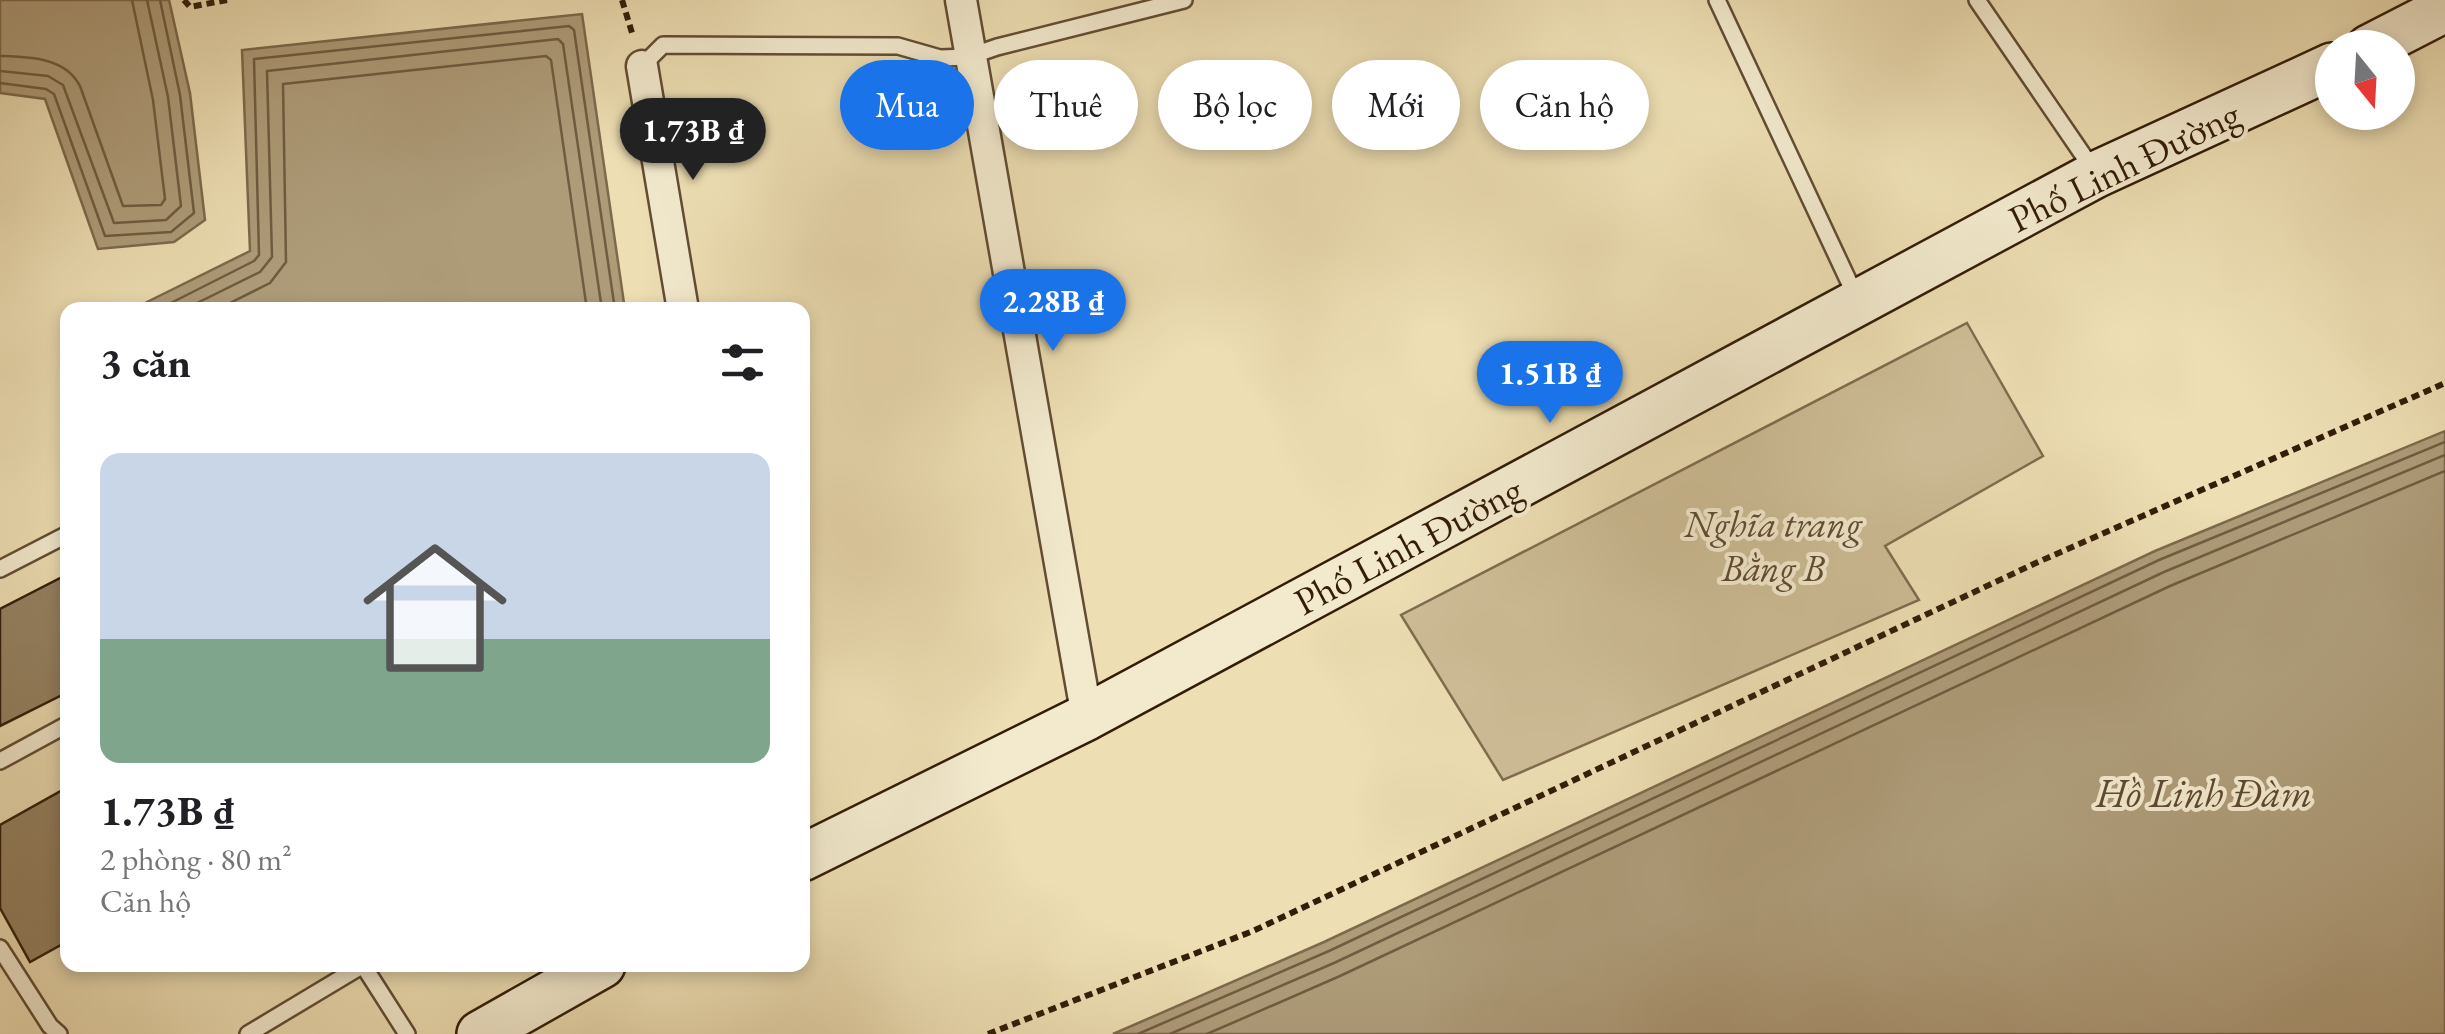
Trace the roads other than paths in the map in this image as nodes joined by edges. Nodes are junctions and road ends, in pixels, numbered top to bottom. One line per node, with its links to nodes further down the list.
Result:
1 (961, 0): 7 (street)
2 (1184, 0): 7 (lane)
3 (1717, 0): 12 (lane)
4 (1977, 0): 10 (lane)
5 (2445, 9): 6 (street)
6 (2404, 30)
7 (968, 57): 8 (lane); 15 (street)
8 (642, 66): 11 (street)
9 (2315, 74): 10 (street, Phố Linh Đường)
10 (2096, 174): 12 (street, Phố Linh Đường)
11 (682, 302)
12 (1859, 302): 15 (street, Phố Linh Đường)
13 (60, 538): 14 (lane)
14 (0, 570)
15 (1087, 717): 18 (street, Phố Linh Đường)
16 (60, 728): 17 (lane)
17 (0, 761)
18 (810, 854)
19 (0, 948): 23 (lane)
20 (351, 972): 24 (lane)
21 (367, 972): 25 (lane)
22 (590, 972): 26 (street)
23 (59, 1034)
24 (248, 1034)
25 (407, 1034)
26 (480, 1034)

